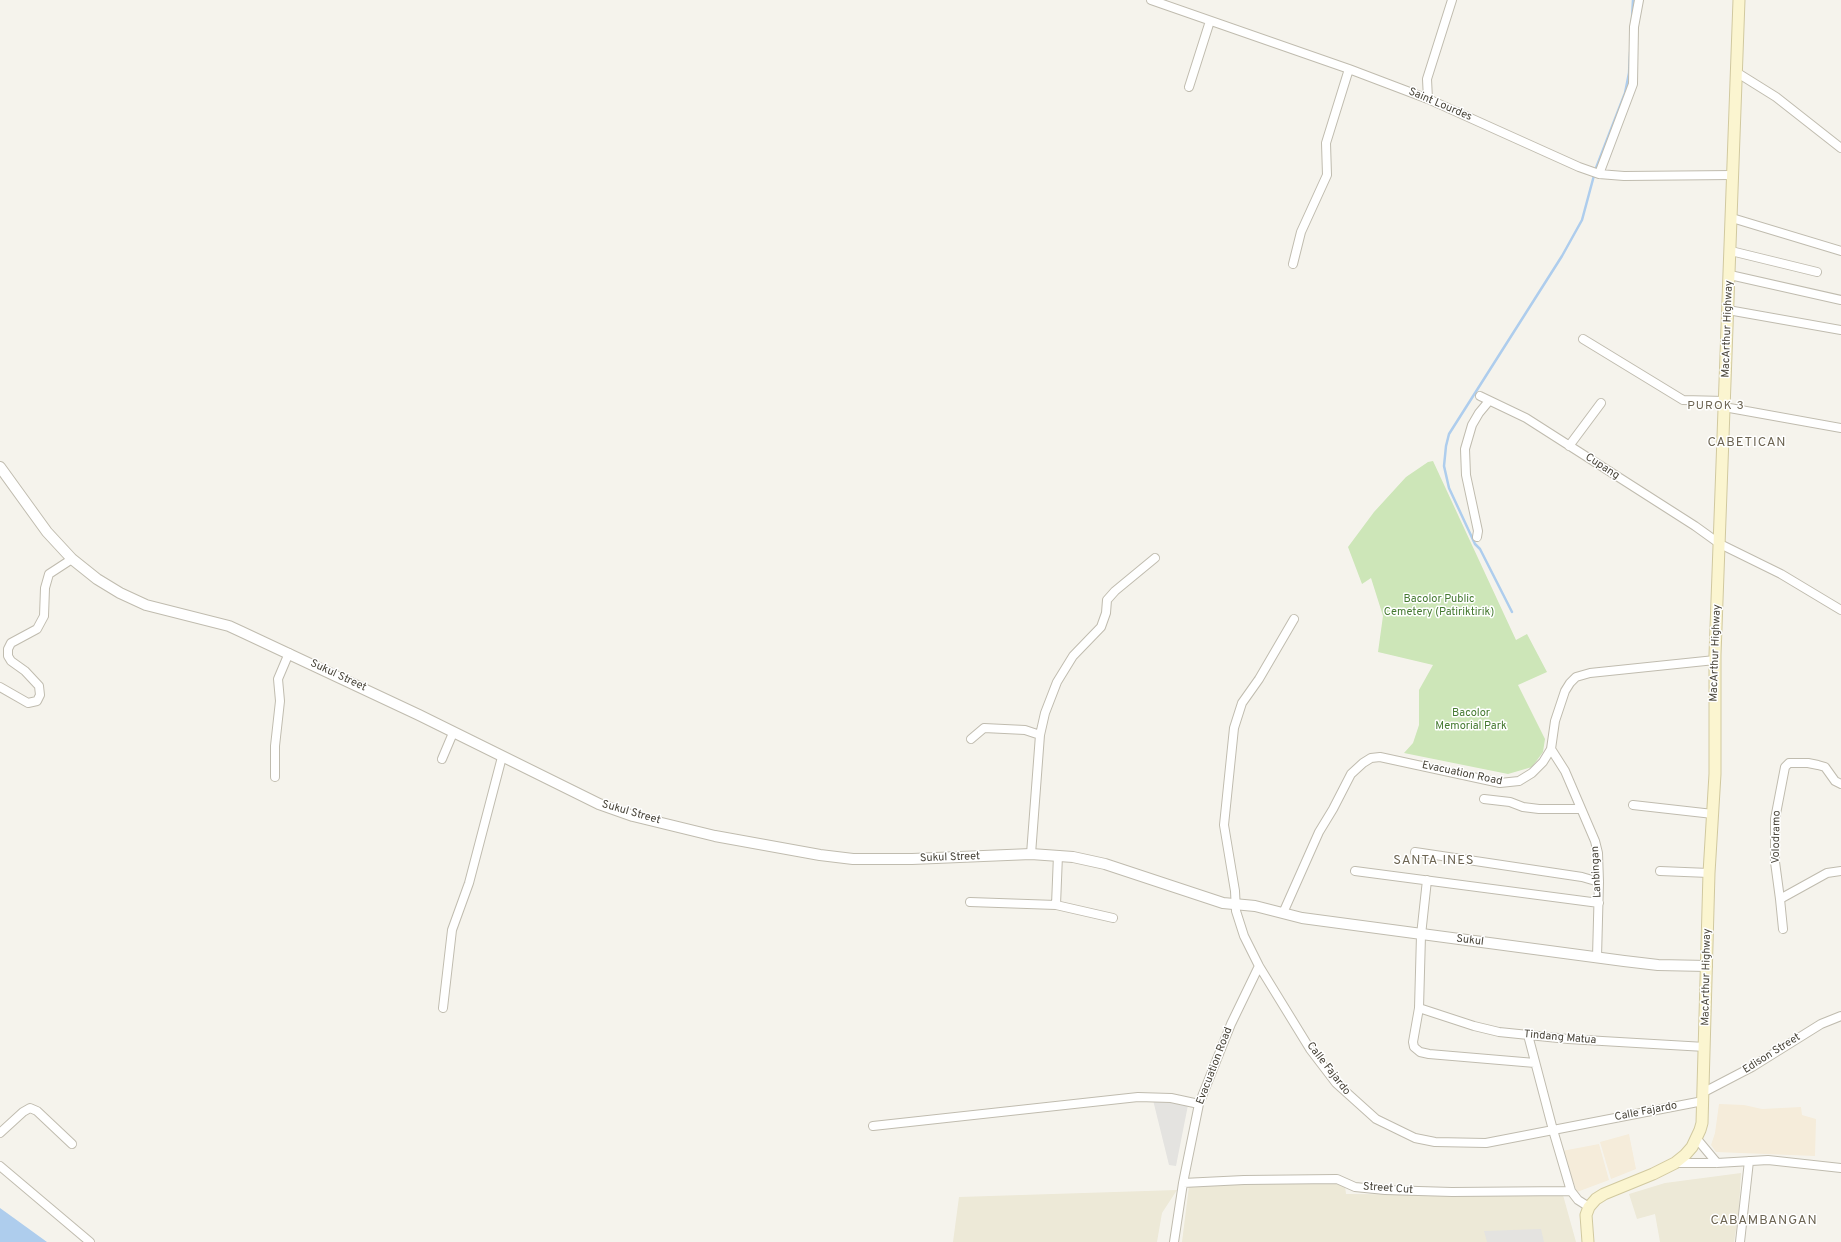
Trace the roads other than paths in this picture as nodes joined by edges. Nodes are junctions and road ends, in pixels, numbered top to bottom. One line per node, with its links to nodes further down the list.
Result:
1 (1151, 0): 5 (street, Saint Lourdes)
2 (1452, 0): 9 (street)
3 (1639, 0): 11 (street)
4 (1739, 0): 7 (main road, MacArthur Highway)
5 (1210, 21): 6 (street, Saint Lourdes); 8 (street)
6 (1349, 69): 9 (street, Saint Lourdes); 16 (street)
7 (1736, 72): 10 (street); 12 (main road, MacArthur Highway)
8 (1189, 87)
9 (1428, 99): 11 (street, Saint Lourdes)
10 (1841, 148)
11 (1596, 173): 12 (street, Saint Lourdes)
12 (1733, 175): 13 (main road, MacArthur Highway)
13 (1732, 218): 14 (street); 15 (main road, MacArthur Highway)
14 (1841, 250)
15 (1731, 251): 17 (street); 18 (main road, MacArthur Highway)
16 (1294, 264)
17 (1816, 272)
18 (1730, 275): 19 (street); 20 (main road, MacArthur Highway)
19 (1841, 300)
20 (1728, 310): 21 (street); 26 (main road, MacArthur Highway)
21 (1841, 330)
22 (1582, 339): 26 (street)
23 (1480, 396): 24 (street, Cupang)
24 (1489, 401): 28 (street, Cupang); 30 (street)
25 (1601, 402): 28 (street)
26 (1725, 404): 27 (street); 31 (main road, MacArthur Highway)
27 (1841, 428)
28 (1569, 446): 31 (street, Cupang)
29 (0, 467): 33 (street, Sukul Street)
30 (1477, 537)
31 (1720, 544): 34 (street, Cupang); 37 (main road, MacArthur Highway)
32 (1155, 558): 40 (street)
33 (72, 559): 36 (street, Sukul Street); 38 (street)
34 (1841, 610)
35 (1294, 619): 64 (street, Calle Fajardo)
36 (290, 653): 39 (street, Sukul Street); 45 (street)
37 (1715, 660): 42 (street, Evacuation Road); 50 (main road, MacArthur Highway)
38 (0, 688)
39 (453, 733): 43 (street, Sukul Street); 44 (street)
40 (1040, 735): 41 (street); 52 (street)
41 (970, 739)
42 (1551, 749): 49 (street, Lanbingan); 65 (street, Evacuation Road)
43 (502, 757): 52 (street, Sukul Street); 72 (street)
44 (442, 760)
45 (276, 777)
46 (1841, 784): 60 (street, Volodramo)
47 (1484, 799): 49 (street)
48 (1633, 805): 50 (street)
49 (1581, 809): 59 (street, Lanbingan)
50 (1713, 814): 57 (main road, MacArthur Highway)
51 (1415, 852): 59 (street)
52 (1031, 854): 53 (street, Sukul Street)
53 (1058, 855): 63 (street); 64 (street, Sukul Street)
54 (1355, 871): 58 (street)
55 (1660, 871): 57 (street)
56 (1841, 871): 60 (street)
57 (1710, 873): 71 (main road, MacArthur Highway)
58 (1427, 880): 62 (street); 68 (street)
59 (1599, 882): 62 (street, Lanbingan)
60 (1780, 899): 67 (street, Volodramo)
61 (970, 902): 63 (street)
62 (1599, 903): 69 (street, Lanbingan)
63 (1056, 905): 66 (street)
64 (1236, 905): 65 (street, Sukul); 70 (street, Calle Fajardo)
65 (1283, 913): 68 (street, Sukul)
66 (1114, 918)
67 (1783, 929)
68 (1421, 935): 69 (street, Sukul); 73 (street)
69 (1597, 957): 71 (street, Sukul)
70 (1259, 966): 79 (street, Evacuation Road); 81 (street, Calle Fajardo)
71 (1707, 966): 76 (main road, MacArthur Highway)
72 (443, 1008)
73 (1419, 1008): 75 (street, Tindang Matua); 77 (street)
74 (1841, 1016): 78 (street, Edison Street)
75 (1528, 1035): 76 (street, Tindang Matua); 77 (street)
76 (1705, 1047): 78 (main road, MacArthur Highway)
77 (1535, 1063): 81 (street)
78 (1703, 1096): 81 (street, Calle Fajardo); 83 (main road, MacArthur Highway)
79 (1199, 1104): 80 (street); 90 (street, Evacuation Road)
80 (873, 1126)
81 (1553, 1130): 91 (street)
82 (0, 1133): 84 (street)
83 (1697, 1139): 86 (main road, MacArthur Highway); 87 (street)
84 (72, 1144)
85 (1748, 1161): 87 (street); 89 (street); 96 (street)
86 (1675, 1163): 87 (street); 92 (main road, MacArthur Highway)
87 (1717, 1163)
88 (0, 1166): 93 (street)
89 (1841, 1168)
90 (1183, 1183): 91 (street, Street Cut); 94 (street, Evacuation Road)
91 (1571, 1191): 92 (street)
92 (1589, 1207): 95 (main road)
93 (90, 1242)
94 (1174, 1242)
95 (1588, 1242)
96 (1740, 1242)

